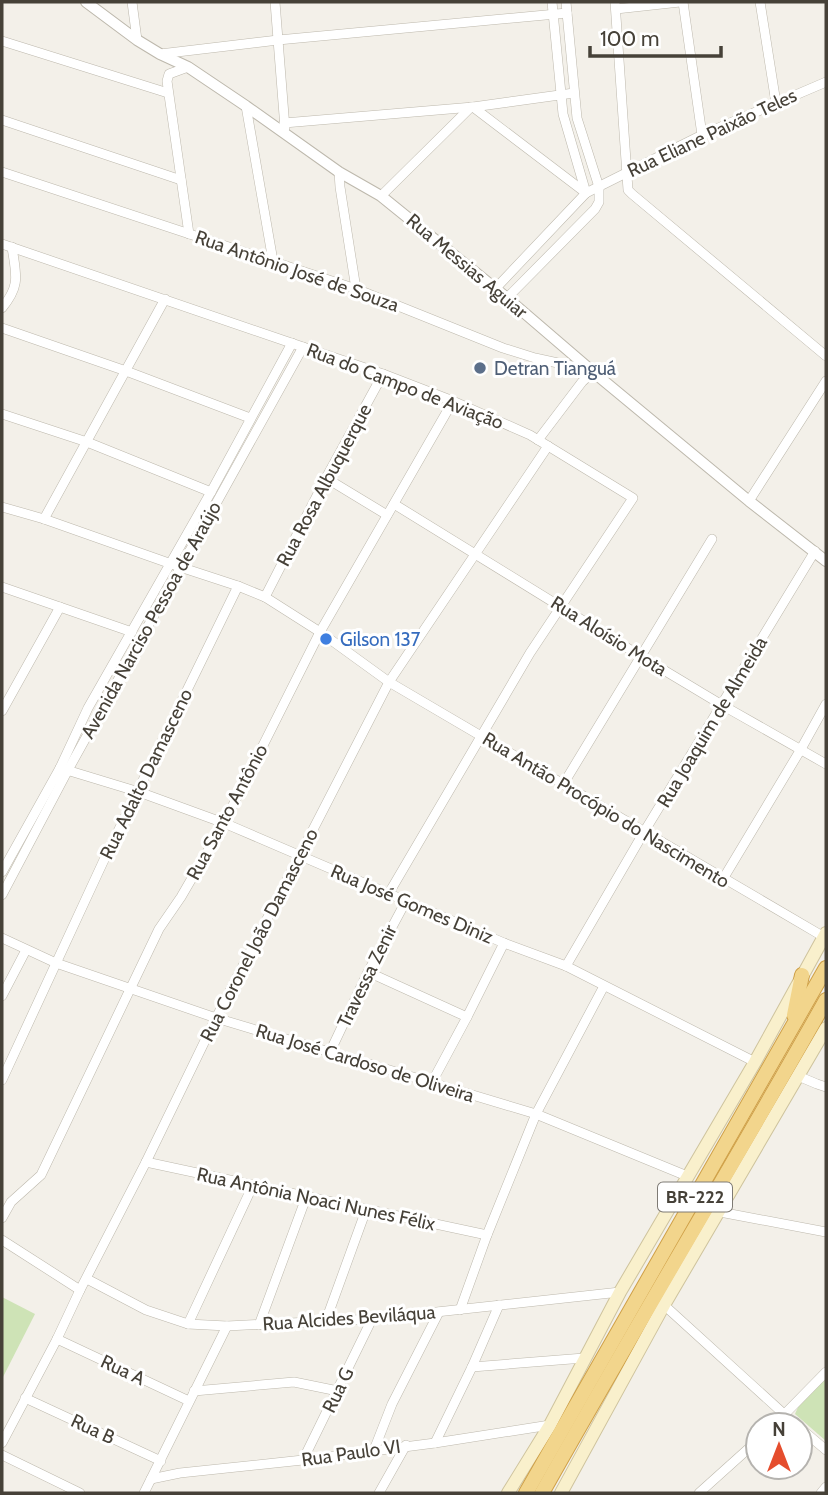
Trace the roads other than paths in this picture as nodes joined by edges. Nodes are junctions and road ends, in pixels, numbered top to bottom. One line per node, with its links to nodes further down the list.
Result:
1 (86, 2): 11 (street, Rua Messias Aguiar)
2 (132, 2): 11 (street)
3 (275, 2): 12 (street)
4 (552, 2): 10 (street)
5 (566, 2): 9 (street)
6 (681, 2): 8 (street); 25 (street)
7 (760, 2): 20 (street)
8 (615, 5): 28 (street)
9 (567, 13): 10 (street); 18 (street)
10 (553, 15): 12 (street); 19 (street)
11 (137, 40): 14 (street, Rua Messias Aguiar)
12 (278, 40): 14 (street); 24 (street)
13 (2, 41): 17 (street)
14 (160, 54): 15 (street, Rua Messias Aguiar)
15 (188, 67): 17 (street); 21 (street, Rua Messias Aguiar)
16 (826, 82): 20 (street, Rua Eliane Paixão Teles)
17 (168, 93): 29 (street)
18 (574, 93): 19 (street); 30 (street)
19 (560, 96): 22 (street); 31 (street)
20 (776, 103): 25 (street, Rua Eliane Paixão Teles)
21 (246, 106): 24 (street, Rua Messias Aguiar); 38 (street)
22 (472, 107): 24 (street); 31 (street); 32 (street)
23 (2, 120): 29 (street)
24 (285, 128): 27 (street, Rua Messias Aguiar)
25 (702, 135): 28 (street, Rua Eliane Paixão Teles)
26 (2, 172): 33 (street, Rua Antônio José de Souza)
27 (339, 172): 32 (street, Rua Messias Aguiar); 41 (street)
28 (626, 173): 30 (street, Rua Eliane Paixão Teles); 49 (street)
29 (181, 180): 33 (street)
30 (599, 187): 31 (street, Rua Eliane Paixão Teles); 37 (street)
31 (586, 193): 36 (street, Rua Eliane Paixão Teles)
32 (381, 196): 42 (street, Rua Messias Aguiar)
33 (188, 234): 38 (street, Rua Antônio José de Souza)
34 (2, 244): 35 (street, Rua do Campo de Aviação)
35 (12, 247): 44 (street, Rua do Campo de Aviação); 45 (street)
36 (533, 248): 37 (street); 39 (street, Rua Eliane Paixão Teles)
37 (545, 259): 40 (street)
38 (273, 261): 41 (street, Rua Antônio José de Souza)
39 (507, 276): 40 (street); 42 (street, Rua Eliane Paixão Teles)
40 (518, 287): 43 (street)
41 (356, 289): 51 (street, Rua Antônio José de Souza)
42 (495, 289): 43 (street, Rua Messias Aguiar)
43 (507, 298): 51 (street, Rua Messias Aguiar)
44 (165, 299): 47 (street, Rua do Campo de Aviação); 50 (street)
45 (2, 308)
46 (2, 328): 50 (street)
47 (292, 343): 48 (street, Rua do Campo de Aviação); 56 (street, Avenida Narciso Pessoa de Araújo)
48 (303, 347): 52 (street, Rua do Campo de Aviação); 71 (street, Avenida Narciso Pessoa de Araújo)
49 (826, 356)
50 (126, 370): 56 (street); 58 (street)
51 (592, 371): 57 (street); 62 (street, Rua Messias Aguiar)
52 (383, 374): 54 (street, Rua do Campo de Aviação); 60 (street, Rua Rosa Albuquerque)
53 (826, 381): 62 (street)
54 (453, 401): 57 (street, Rua do Campo de Aviação); 63 (street, Rua Santo Antônio)
55 (2, 414): 58 (street)
56 (250, 418): 61 (street, Avenida Narciso Pessoa de Araújo)
57 (538, 440): 59 (street, Rua do Campo de Aviação)
58 (87, 442): 61 (street); 66 (street)
59 (548, 446): 69 (street, Rua Coronel João Damasceno); 75 (street, Rua do Campo de Aviação)
60 (326, 478): 65 (street); 74 (street, Rua Rosa Albuquerque)
61 (211, 492): 71 (street, Avenida Narciso Pessoa de Araújo)
62 (749, 501): 68 (street, Rua Messias Aguiar)
63 (394, 504): 65 (street, Rua Santo Antônio); 69 (street, Rua Aloísio Mota)
64 (2, 507): 66 (street, Rua Antão Procópio do Nascimento)
65 (387, 515): 78 (street, Rua Santo Antônio)
66 (44, 519): 71 (street, Rua Antão Procópio do Nascimento)
67 (712, 539): 79 (street)
68 (815, 551): 70 (street, Rua Messias Aguiar); 82 (street, Rua Joaquim de Almeida)
69 (474, 555): 75 (street, Rua Aloísio Mota); 80 (street, Rua Coronel João Damasceno)
70 (826, 561)
71 (176, 565): 72 (street, Rua Antão Procópio do Nascimento); 77 (street, Avenida Narciso Pessoa de Araújo); 87 (street, Avenida Narciso Pessoa de Araújo)
72 (238, 586): 74 (street, Rua Antão Procópio do Nascimento); 89 (street, Rua Adalto Damasceno)
73 (2, 587): 76 (street)
74 (265, 597): 78 (street, Rua Antão Procópio do Nascimento)
75 (561, 606): 79 (street, Rua Aloísio Mota); 84 (street)
76 (60, 607): 77 (street); 83 (street)
77 (132, 632): 87 (street, Avenida Narciso Pessoa de Araújo)
78 (320, 632): 80 (street, Rua Antão Procópio do Nascimento); 90 (street, Rua Santo Antônio)
79 (642, 657): 82 (street, Rua Aloísio Mota); 88 (street)
80 (389, 682): 84 (street, Rua Antão Procópio do Nascimento); 92 (street, Rua Coronel João Damasceno)
81 (826, 704): 85 (street)
82 (722, 705): 85 (street, Rua Aloísio Mota); 91 (street, Rua Joaquim de Almeida)
83 (2, 711)
84 (481, 736): 88 (street, Rua Antão Procópio do Nascimento); 95 (street)
85 (801, 749): 86 (street, Rua Aloísio Mota); 94 (street)
86 (826, 764)
87 (64, 769): 89 (street, Rua José Gomes Diniz); 93 (street, Avenida Narciso Pessoa de Araújo); 96 (street, Avenida Narciso Pessoa de Araújo)
88 (564, 783): 91 (street, Rua Antão Procópio do Nascimento)
89 (139, 792): 90 (street, Rua José Gomes Diniz); 102 (street, Rua Adalto Damasceno)
90 (224, 823): 92 (street, Rua José Gomes Diniz); 108 (street, Rua Santo Antônio)
91 (645, 832): 94 (street, Rua Antão Procópio do Nascimento); 103 (street, Rua Joaquim de Almeida)
92 (300, 855): 95 (street, Rua José Gomes Diniz); 112 (street, Rua Coronel João Damasceno)
93 (2, 872)
94 (723, 879): 98 (street, Rua Antão Procópio do Nascimento)
95 (389, 893): 97 (street, Rua José Gomes Diniz)
96 (2, 895)
97 (405, 901): 100 (street, Rua José Gomes Diniz); 105 (street, Travessa Zenir)
98 (825, 935): 106 (main road)
99 (2, 938): 101 (street, Rua José Cardoso de Oliveira)
100 (504, 943): 103 (street, Rua José Gomes Diniz); 111 (street)
101 (26, 950): 102 (street, Rua José Cardoso de Oliveira); 109 (street)
102 (56, 963): 108 (street, Rua José Cardoso de Oliveira); 118 (street, Rua Adalto Damasceno)
103 (566, 966): 107 (street, Rua José Gomes Diniz)
104 (826, 968): 114 (highway, BR-222)
105 (368, 972): 111 (street); 115 (street, Travessa Zenir)
106 (803, 975): 114 (highway); 116 (main road)
107 (604, 986): 116 (street, Rua José Gomes Diniz); 121 (street)
108 (131, 989): 112 (street, Rua José Cardoso de Oliveira); 128 (street, Rua Santo Antônio)
109 (2, 996)
110 (826, 1000): 170 (highway, BR-222)
111 (467, 1017): 119 (street)
112 (216, 1018): 115 (street, Rua José Cardoso de Oliveira); 122 (street, Rua Coronel João Damasceno)
113 (826, 1027): 117 (main road, BR-222)
114 (791, 1030): 154 (highway, BR-222)
115 (330, 1052): 119 (street, Rua José Cardoso de Oliveira)
116 (755, 1062): 123 (main road)
117 (798, 1076): 120 (street); 127 (main road, BR-222)
118 (2, 1080)
119 (431, 1084): 121 (street, Rua José Cardoso de Oliveira)
120 (826, 1087)
121 (536, 1114): 123 (street, Rua José Cardoso de Oliveira); 130 (street)
122 (146, 1162): 124 (street, Rua Antônia Noaci Nunes Félix); 132 (street, Rua Coronel João Damasceno)
123 (687, 1176): 134 (main road)
124 (253, 1185): 125 (street, Rua Antônia Noaci Nunes Félix); 141 (street)
125 (307, 1195): 126 (street, Rua Antônia Noaci Nunes Félix); 142 (street)
126 (366, 1210): 130 (street, Rua Antônia Noaci Nunes Félix); 140 (street)
127 (720, 1212): 129 (street); 136 (main road, BR-222)
128 (2, 1218)
129 (826, 1232)
130 (486, 1235): 137 (street)
131 (2, 1240): 133 (street)
132 (87, 1279): 133 (street, Rua Coronel João Damasceno); 141 (street, Rua Alcides Beviláqua)
133 (80, 1290): 144 (street, Rua Coronel João Damasceno)
134 (620, 1292): 135 (street, Rua Alcides Beviláqua); 145 (main road)
135 (499, 1305): 137 (street, Rua Alcides Beviláqua); 146 (street)
136 (664, 1305): 152 (street); 171 (main road, BR-222)
137 (460, 1310): 138 (street, Rua Alcides Beviláqua)
138 (439, 1312): 139 (street, Rua Alcides Beviláqua); 158 (street)
139 (372, 1320): 140 (street, Rua Alcides Beviláqua); 149 (street, Rua G)
140 (325, 1323): 142 (street, Rua Alcides Beviláqua)
141 (188, 1324): 143 (street, Rua Alcides Beviláqua)
142 (259, 1325): 143 (street, Rua Alcides Beviláqua)
143 (226, 1326): 148 (street)
144 (57, 1339): 150 (street, Rua Coronel João Damasceno); 151 (street, Rua A)
145 (584, 1358): 146 (street); 154 (main road)
146 (472, 1367): 156 (street)
147 (826, 1372): 153 (street)
148 (194, 1391): 149 (street); 151 (street)
149 (338, 1391): 161 (street, Rua G)
150 (25, 1398): 155 (street, Rua Coronel João Damasceno); 162 (street, Rua B)
151 (188, 1401): 162 (street)
152 (780, 1411)
153 (790, 1411)
154 (556, 1425): 156 (street, Rua Paulo VI); 168 (main road); 169 (highway, BR-222)
155 (2, 1443)
156 (435, 1443): 157 (street, Rua Paulo VI)
157 (406, 1445): 158 (street, Rua Paulo VI); 167 (street)
158 (374, 1450): 161 (street, Rua Paulo VI)
159 (744, 1453): 172 (street)
160 (2, 1454): 165 (street)
161 (303, 1460): 163 (street, Rua Paulo VI)
162 (160, 1461): 163 (street)
163 (151, 1479): 166 (street)
164 (826, 1487): 173 (street)
165 (80, 1493)
166 (144, 1493)
167 (379, 1493)
168 (508, 1493)
169 (526, 1493)
170 (542, 1493)
171 (561, 1493)
172 (699, 1493)
173 (821, 1493)

